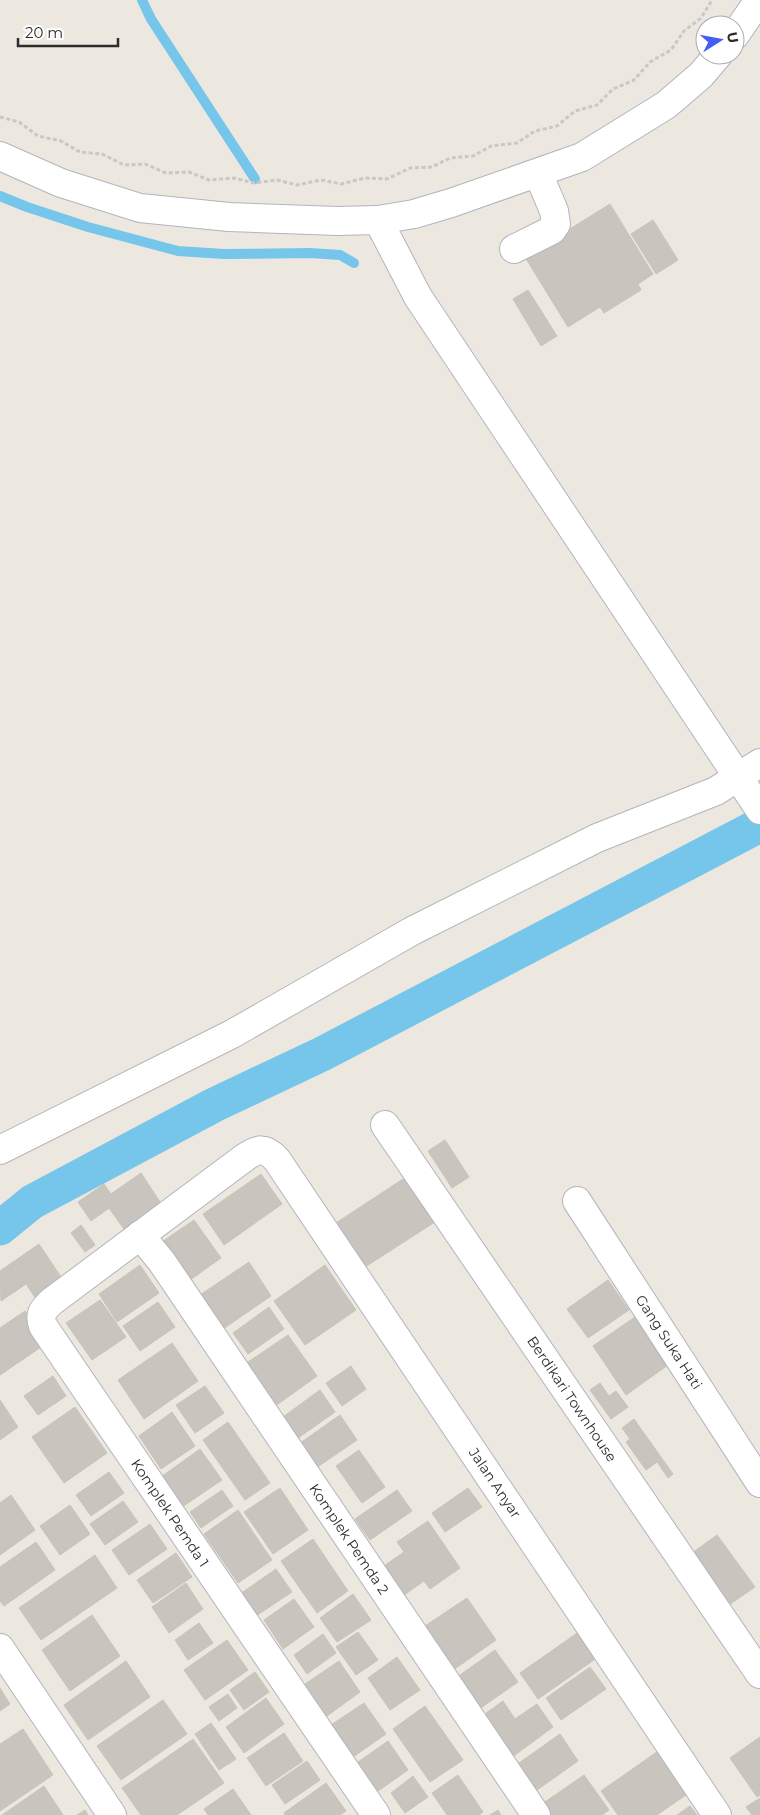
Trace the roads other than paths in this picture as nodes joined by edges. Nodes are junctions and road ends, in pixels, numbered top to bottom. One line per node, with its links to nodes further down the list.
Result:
1 (759, 0): 2 (street)
2 (745, 20)
3 (710, 65): 5 (street)
4 (0, 156): 6 (street)
5 (538, 173): 6 (street); 7 (street)
6 (378, 220): 8 (street)
7 (514, 250)
8 (751, 785): 10 (street)
9 (385, 1125): 15 (street, Berdikari Townhouse)
10 (0, 1150)
11 (577, 1201): 13 (street, Gang Suka Hati)
12 (140, 1235): 17 (street, Komplek Pemda 1); 18 (street, Komplek Pemda 2); 19 (street, Jalan Anyar)
13 (760, 1483)
14 (0, 1648): 16 (street)
15 (760, 1674)
16 (112, 1815)
17 (376, 1815)
18 (536, 1815)
19 (717, 1815)

